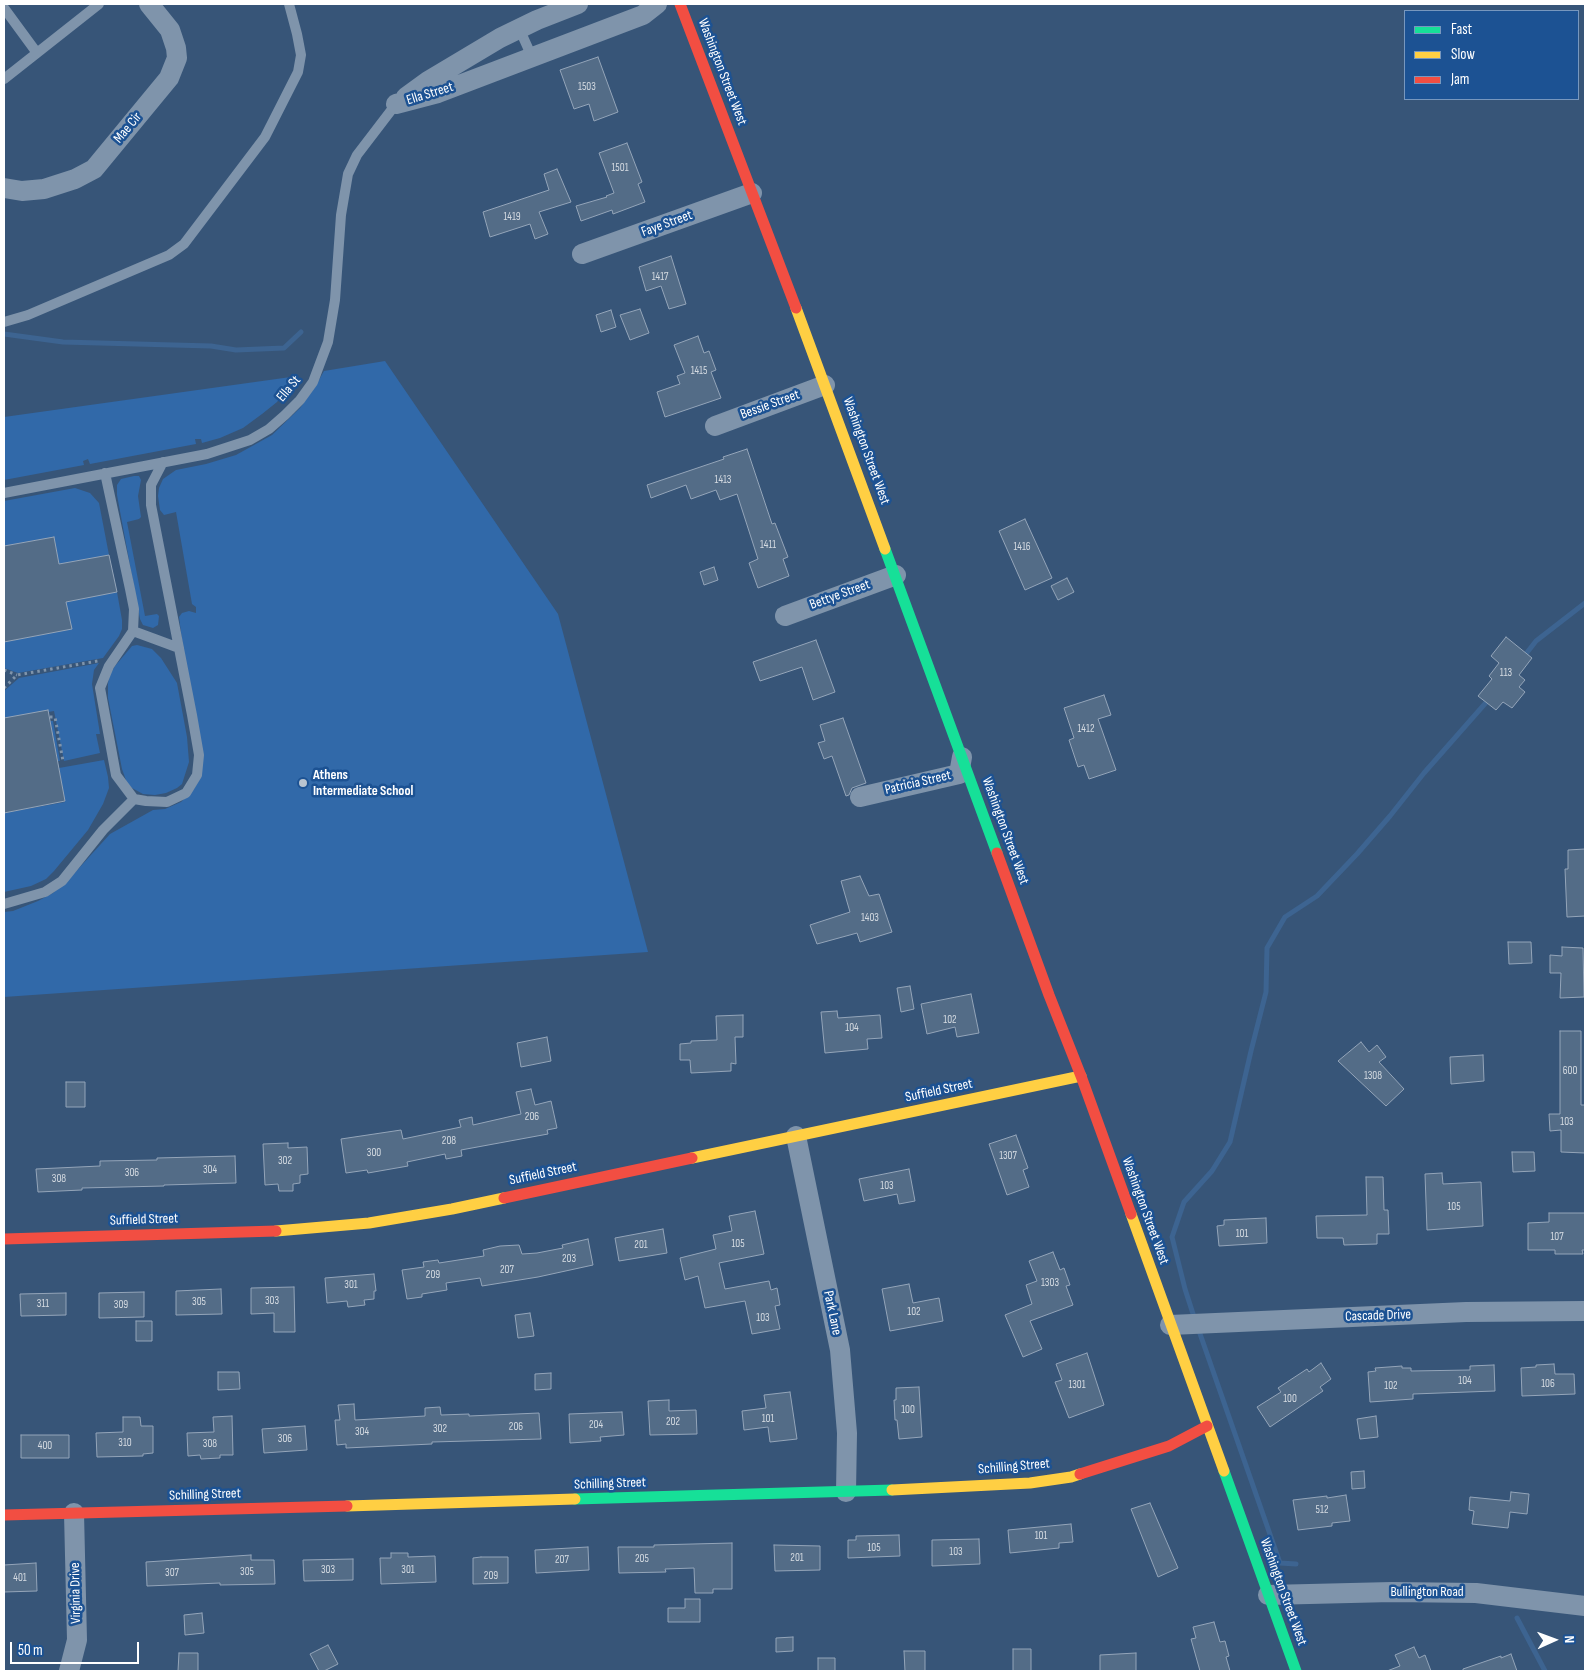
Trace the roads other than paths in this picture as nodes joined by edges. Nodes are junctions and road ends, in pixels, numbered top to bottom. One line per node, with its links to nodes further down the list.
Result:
1 (99, 4): 9 (lane)
2 (149, 4): 13 (street, Mae Cir)
3 (289, 4): 16 (lane)
4 (578, 4): 8 (street, Ella Street)
5 (657, 4): 10 (street, Ella Street)
6 (680, 4): 14 (street, Washington Street West)
7 (4, 8): 9 (lane)
8 (519, 28): 10 (lane); 12 (street, Ella Street)
9 (37, 53): 11 (lane)
10 (532, 57): 12 (street, Ella Street)
11 (4, 79)
12 (396, 104): 19 (lane, Ella St)
13 (4, 188)
14 (752, 193): 15 (street, Faye Street); 17 (street, Washington Street West)
15 (582, 254)
16 (4, 322)
17 (825, 385): 18 (street, Bessie Street); 22 (street, Washington Street West)
18 (715, 426)
19 (163, 462): 20 (lane, Ella St); 25 (lane)
20 (105, 473): 21 (lane, Ella St); 24 (lane)
21 (4, 493)
22 (896, 575): 23 (street, Bettye Street); 26 (street, Washington Street West)
23 (785, 616)
24 (133, 631): 25 (lane); 28 (lane)
25 (179, 648): 28 (lane)
26 (962, 757): 27 (street, Patricia Street); 30 (street, Washington Street West)
27 (860, 797)
28 (134, 799): 29 (lane)
29 (4, 904)
30 (1081, 1076): 31 (street, Suffield Street); 34 (street, Washington Street West)
31 (796, 1136): 32 (street, Suffield Street); 36 (street, Park Lane)
32 (4, 1239)
33 (1585, 1311): 34 (street, Cascade Drive)
34 (1170, 1325): 35 (street, Washington Street West)
35 (1206, 1426): 36 (street, Schilling Street); 39 (street, Washington Street West)
36 (846, 1492): 37 (street, Schilling Street)
37 (74, 1513): 38 (street, Schilling Street); 41 (street, Virginia Drive)
38 (4, 1515)
39 (1268, 1595): 40 (street, Bullington Road); 42 (street, Washington Street West)
40 (1585, 1606)
41 (69, 1671)
42 (1296, 1671)

